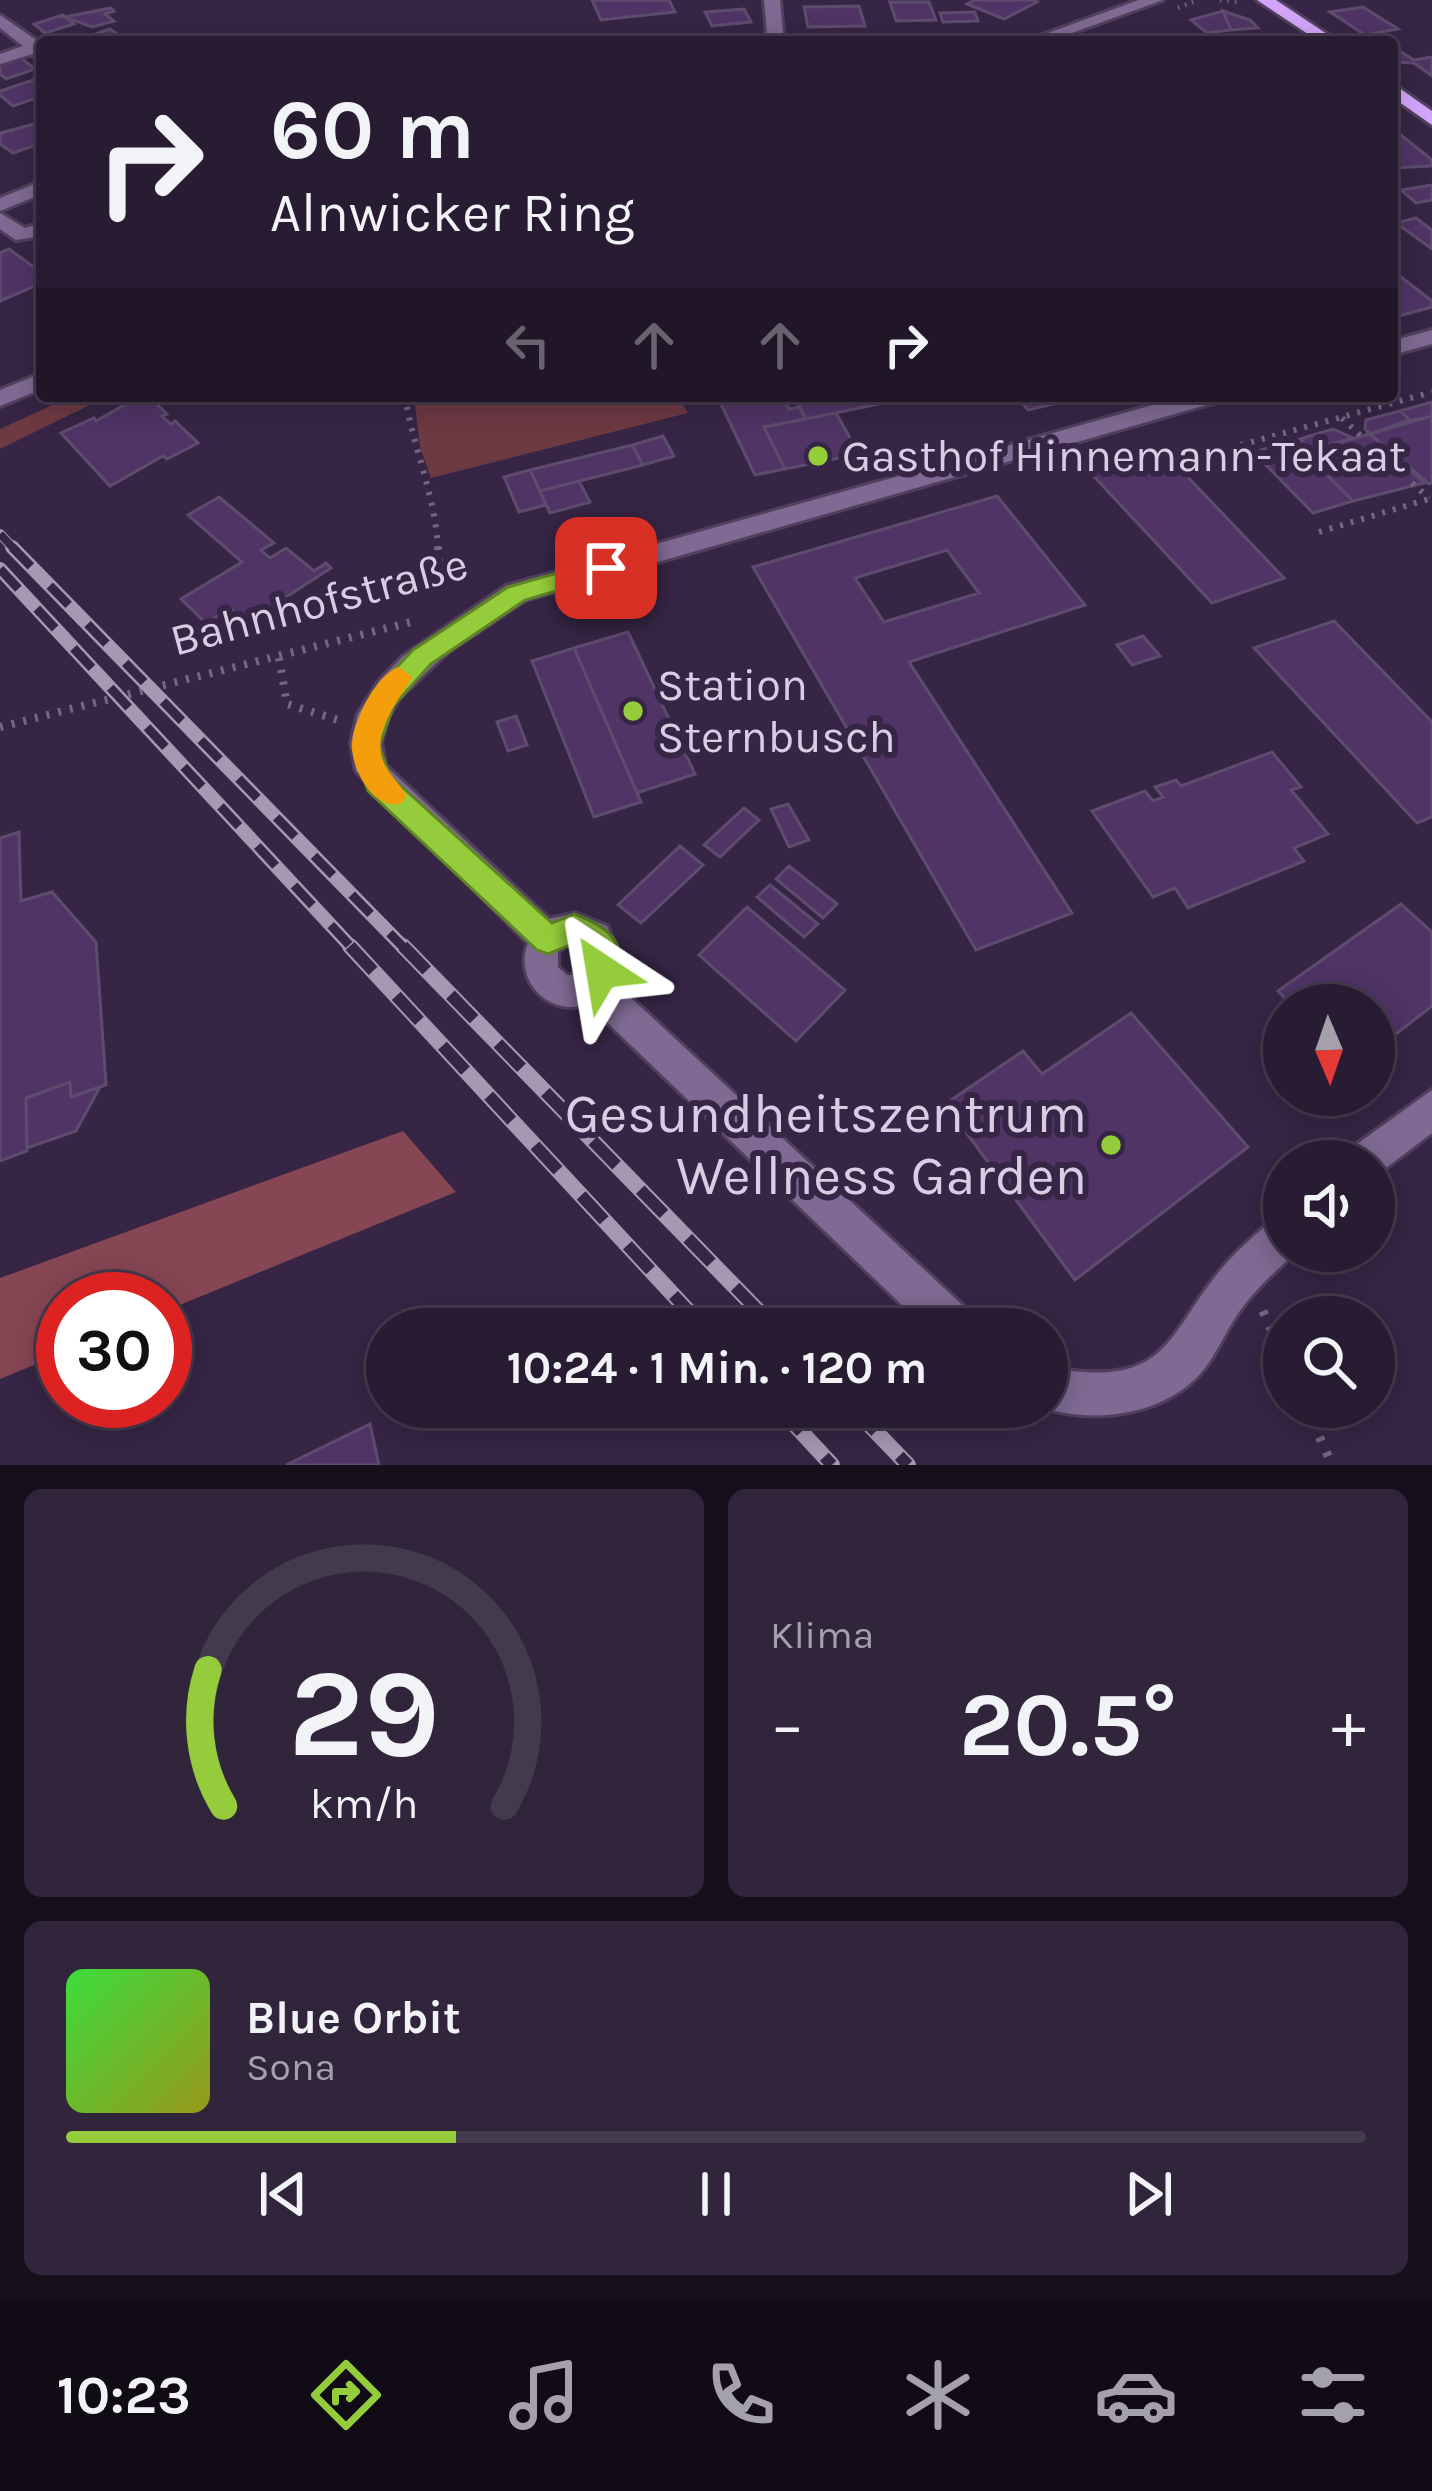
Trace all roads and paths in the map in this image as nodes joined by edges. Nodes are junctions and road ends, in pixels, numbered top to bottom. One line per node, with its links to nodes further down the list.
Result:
1 (772, 0): 5 (street)
2 (1155, 0): 6 (street)
3 (1265, 0): 7 (main road)
4 (0, 20): 8 (street)
5 (772, 36)
6 (1049, 36)
7 (1322, 36)
8 (36, 48)
9 (36, 51): 10 (street)
10 (0, 59)
11 (1398, 93): 12 (main road)
12 (1432, 120)
13 (36, 190): 14 (street)
14 (0, 205)
15 (0, 219): 16 (street)
16 (36, 231)
17 (1432, 338): 18 (street)
18 (1398, 346)
19 (36, 383): 21 (street)
20 (1432, 392): 22 (path)
21 (0, 398)
22 (1398, 401)
23 (406, 402): 32 (path)
24 (1191, 402): 36 (street, Bahnhofstraße)
25 (1395, 402): 26 (path)
26 (1340, 417): 27 (path); 28 (path)
27 (1361, 436)
28 (1230, 448)
29 (1412, 483): 30 (path)
30 (1431, 499): 31 (path)
31 (1319, 532)
32 (439, 563)
33 (430, 616): 34 (path, Bahnhofstraße)
34 (279, 658): 35 (path, Bahnhofstraße); 36 (path)
35 (0, 727)
36 (368, 729): 40 (street)
37 (1432, 1109): 38 (street)
38 (1393, 1140)
39 (1263, 1258): 41 (street)
40 (935, 1308)
41 (1068, 1393)
42 (1315, 1428): 43 (path)
43 (1332, 1465)

